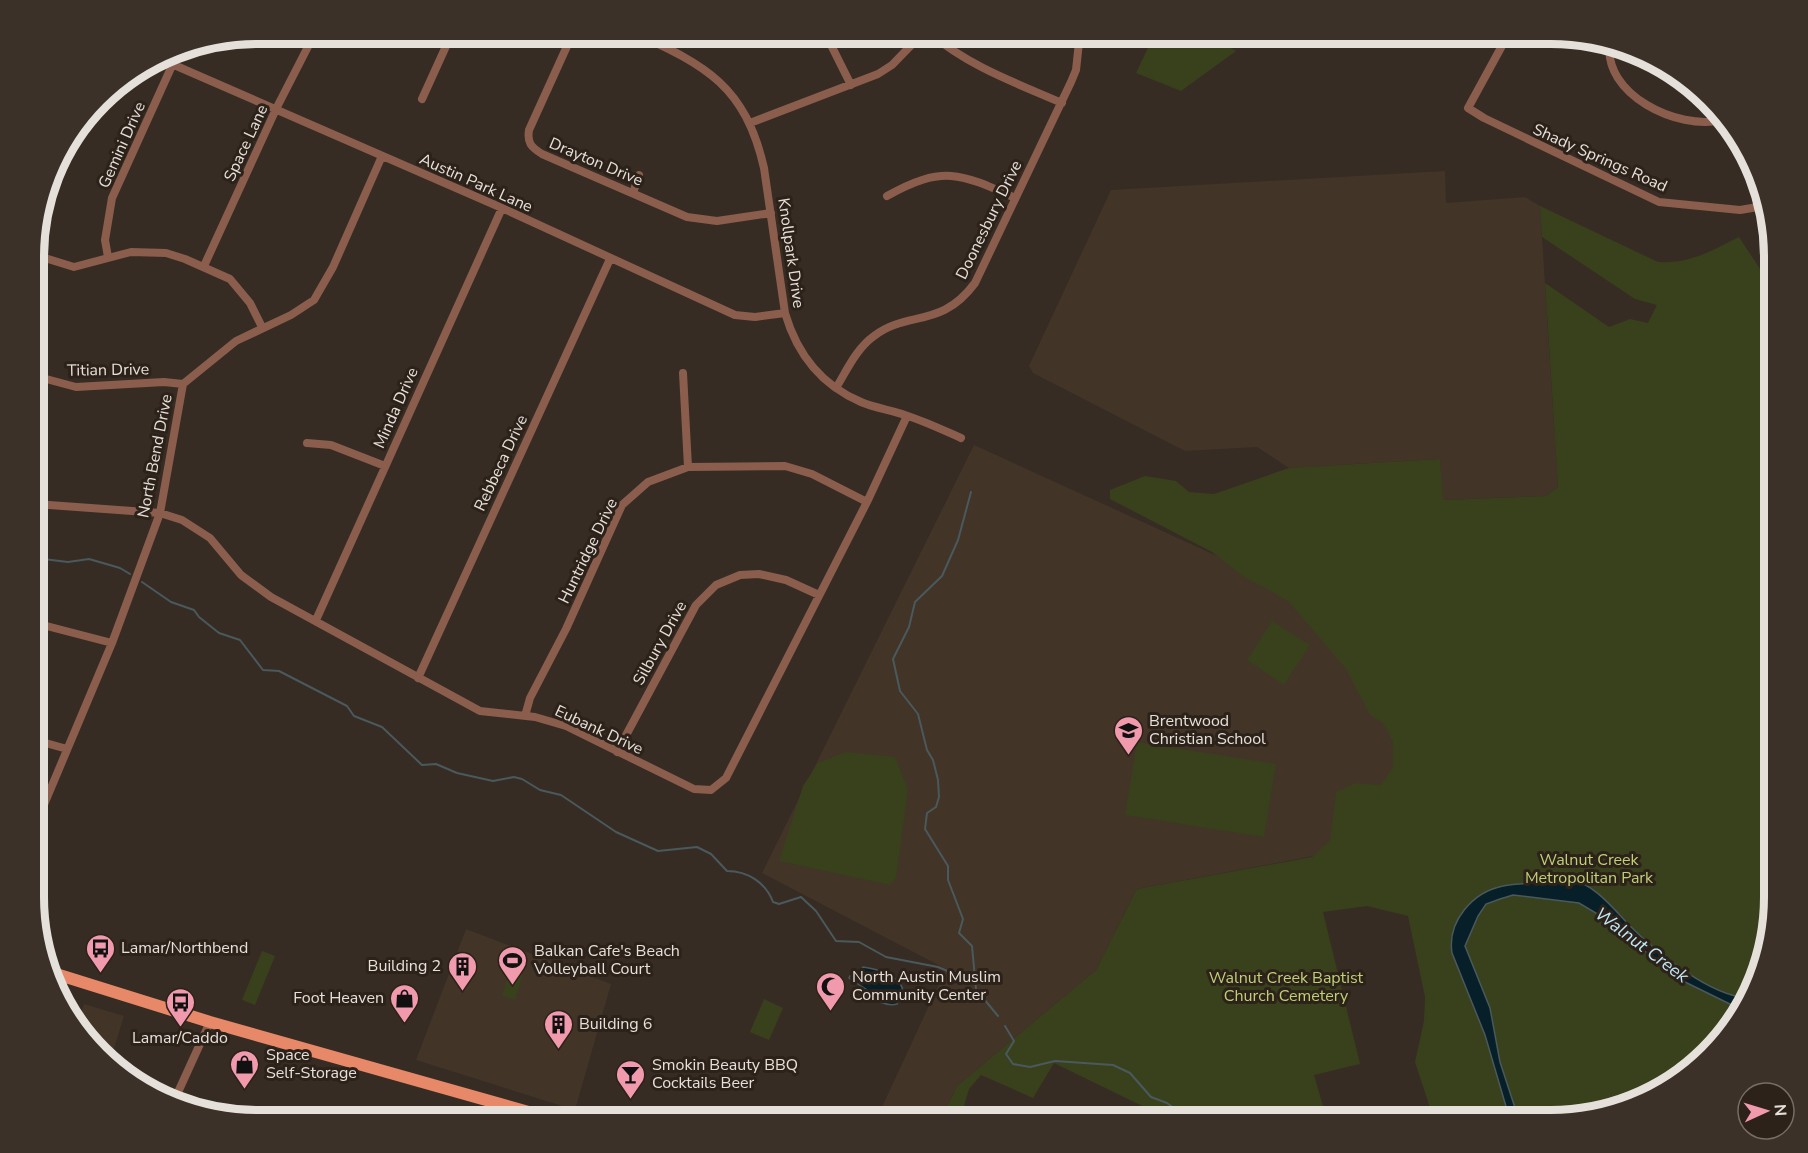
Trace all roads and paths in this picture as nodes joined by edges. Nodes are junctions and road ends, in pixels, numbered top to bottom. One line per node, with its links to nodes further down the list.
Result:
1 (309, 44): 17 (street, Space Lane)
2 (447, 44): 15 (street)
3 (568, 44): 22 (street, Drayton Drive)
4 (658, 44): 19 (street, Knollpark Drive)
5 (830, 44): 14 (street)
6 (912, 44): 14 (street)
7 (943, 44): 16 (street)
8 (1079, 44): 16 (street, Doonesbury Drive)
9 (1503, 44): 25 (street, Shady Springs Road)
10 (1608, 52): 18 (street)
11 (175, 60): 13 (street, Gemini Drive)
12 (169, 62): 13 (street, Austin Park Lane)
13 (173, 64): 17 (street, Austin Park Lane); 28 (street, Gemini Drive)
14 (851, 85): 19 (street)
15 (422, 99)
16 (1062, 103): 24 (street, Doonesbury Drive)
17 (276, 109): 20 (street, Austin Park Lane); 31 (street, Space Lane)
18 (1715, 121)
19 (750, 123): 27 (street, Knollpark Drive)
20 (382, 156): 26 (street, Austin Park Lane); 33 (street, North Bend Drive)
21 (639, 176): 22 (street)
22 (633, 193): 27 (street, Drayton Drive)
23 (887, 196): 24 (street)
24 (1016, 198): 37 (street, Doonesbury Drive)
25 (1758, 207)
26 (502, 208): 30 (street, Austin Park Lane); 41 (street, Minda Drive)
27 (771, 213): 32 (street, Knollpark Drive)
28 (108, 257): 29 (street); 31 (street)
29 (44, 258)
30 (609, 259): 32 (street, Austin Park Lane); 50 (street, Rebbeca Drive)
31 (204, 266): 33 (street)
32 (785, 313): 37 (street, Knollpark Drive)
33 (262, 327): 36 (street, North Bend Drive)
34 (683, 373): 42 (street)
35 (44, 378): 36 (street, Titian Drive)
36 (183, 384): 45 (street, North Bend Drive)
37 (836, 388): 38 (street, Knollpark Drive)
38 (907, 416): 39 (street, Knollpark Drive); 43 (street, Eubank Drive)
39 (961, 438)
40 (307, 442): 41 (street)
41 (385, 466): 47 (street, Minda Drive)
42 (688, 467): 43 (street, Huntridge Drive); 51 (street, Huntridge Drive)
43 (867, 502): 46 (street, Eubank Drive)
44 (44, 505): 45 (street, Eubank Drive)
45 (160, 513): 47 (street, Eubank Drive); 49 (street, North Bend Drive)
46 (819, 595): 54 (street, Silbury Drive); 54 (street, Eubank Drive)
47 (316, 620): 50 (street, Eubank Drive)
48 (44, 625): 49 (street)
49 (112, 643): 53 (street, North Bend Drive)
50 (418, 678): 51 (street, Eubank Drive)
51 (525, 716): 54 (street, Eubank Drive)
52 (44, 743): 53 (street)
53 (67, 749): 55 (street, North Bend Drive)
54 (617, 752)
55 (44, 804)
56 (59, 975): 57 (main road)
57 (210, 1022): 58 (street); 59 (main road)
58 (177, 1094)
59 (522, 1110)

